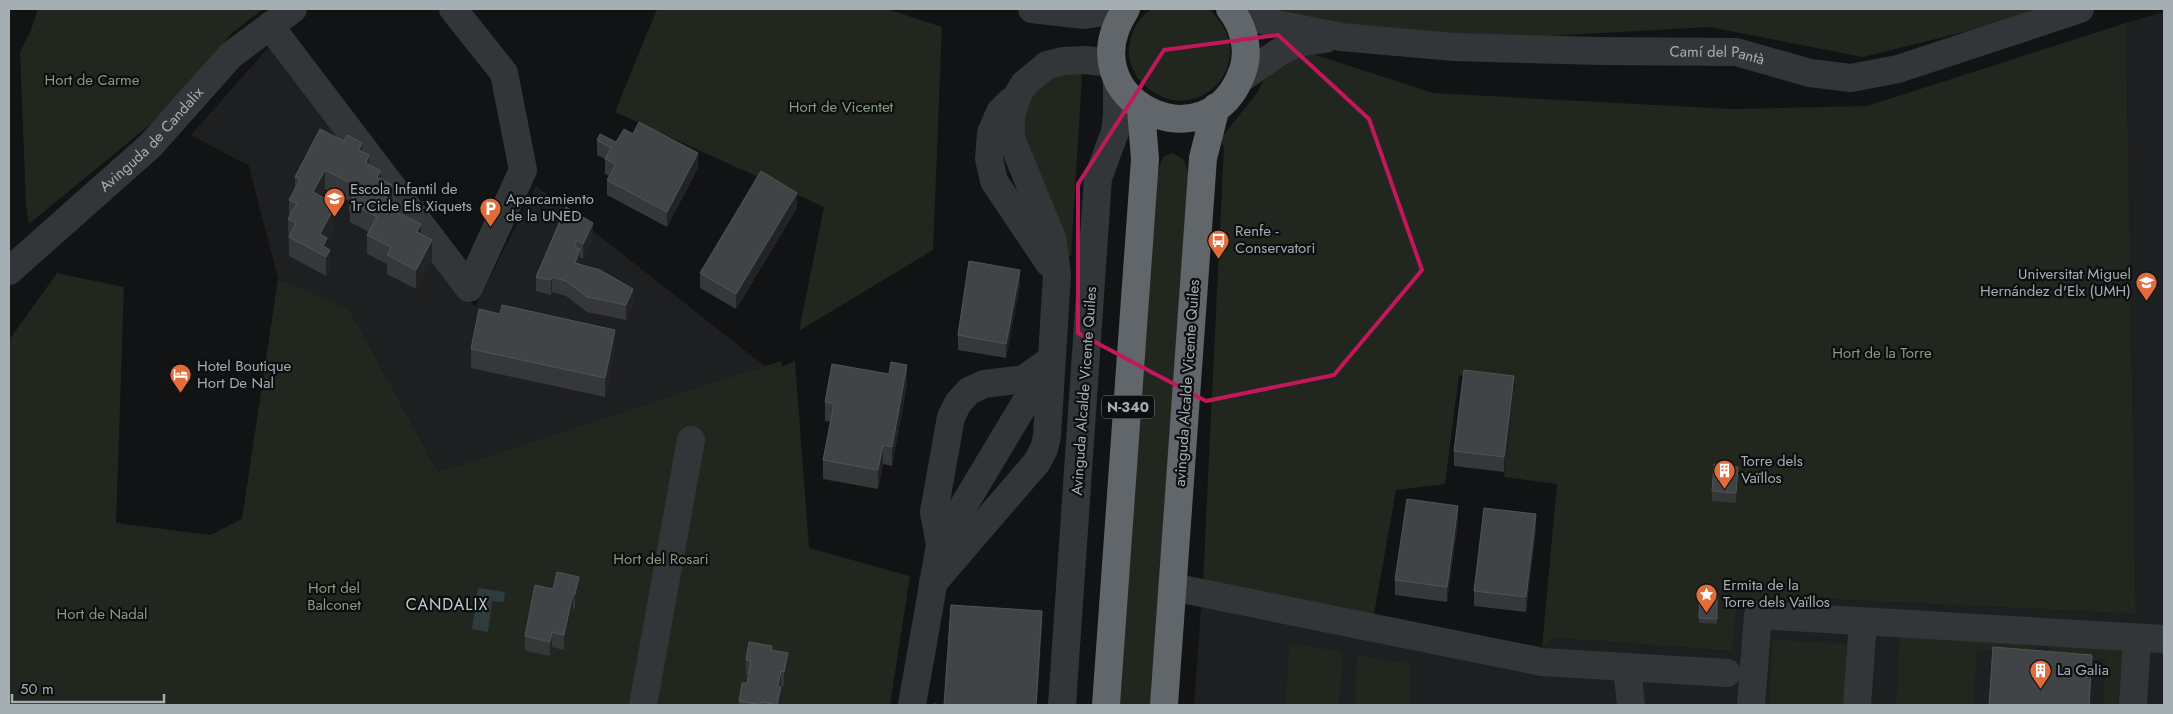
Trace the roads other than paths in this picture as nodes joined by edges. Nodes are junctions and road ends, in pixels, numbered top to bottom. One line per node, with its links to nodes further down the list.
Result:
1 (293, 9): 7 (street, Avinguda de Candalix)
2 (453, 9): 7 (street)
3 (1032, 9): 4 (street)
4 (1125, 9): 9 (highway)
5 (2080, 9): 8 (street, Camí del Pantà)
6 (1231, 10): 8 (street, Camí del Pantà); 10 (highway)
7 (270, 26): 13 (street, Avinguda de Candalix)
8 (1342, 37): 10 (street, Camí del Pantà)
9 (1114, 72): 11 (highway); 14 (street); 29 (street, Avinguda Alcalde Vicente Quiles)
10 (1239, 80): 12 (highway)
11 (1141, 108): 12 (highway); 30 (highway, N-340)
12 (1216, 108): 21 (highway, avinguda Alcalde Vicente Quiles)
13 (9, 271)
14 (1052, 358): 15 (street); 16 (street); 17 (street)
15 (1000, 382): 16 (street); 19 (street)
16 (1030, 394): 17 (street); 19 (street)
17 (1046, 422): 20 (street)
18 (691, 440): 27 (street)
19 (940, 545): 20 (street)
20 (933, 583): 28 (street)
21 (1172, 587): 25 (street); 31 (highway, avinguda Alcalde Vicente Quiles)
22 (1863, 622): 23 (street); 33 (street); 34 (street)
23 (2137, 638): 24 (street); 35 (street)
24 (2164, 639)
25 (1628, 668): 26 (street); 32 (street)
26 (1727, 673)
27 (643, 705)
28 (912, 705)
29 (1062, 705)
30 (1106, 705)
31 (1164, 705)
32 (1631, 705)
33 (1751, 705)
34 (1856, 705)
35 (2133, 705)

